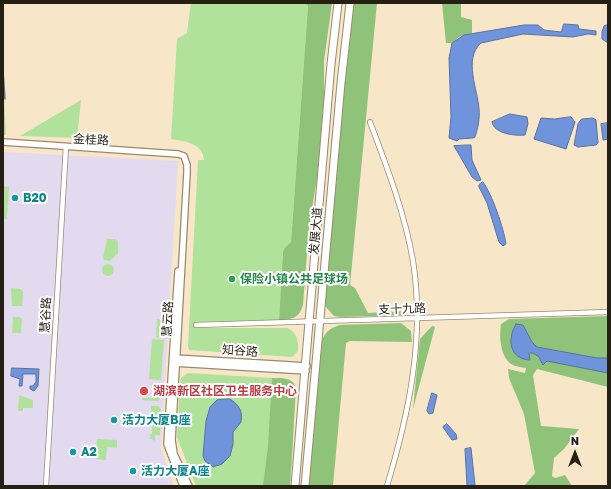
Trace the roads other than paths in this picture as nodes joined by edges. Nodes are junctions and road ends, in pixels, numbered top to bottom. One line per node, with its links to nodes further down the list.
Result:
1 (338, 3): 11 (main road, 发展大道)
2 (350, 3): 10 (main road, 发展大道)
3 (370, 122): 9 (street)
4 (3, 142): 6 (street, 金桂路)
5 (3, 146): 6 (street, 金桂路)
6 (66, 148): 7 (street, 金桂路); 15 (street, 慧谷路)
7 (178, 155): 13 (street, 慧云路)
8 (608, 312): 9 (street, 支十九路)
9 (416, 318): 10 (street, 支十九路); 20 (street)
10 (320, 321): 11 (street, 支十九路); 19 (main road, 发展大道)
11 (310, 322): 12 (street, 支十九路); 14 (main road, 发展大道)
12 (196, 325)
13 (174, 360): 14 (street, 知谷路); 16 (street, 慧云路); 17 (street, 慧云路)
14 (306, 368): 18 (main road, 发展大道)
15 (46, 486)
16 (183, 486)
17 (189, 486)
18 (295, 486)
19 (305, 486)
20 (387, 486)

